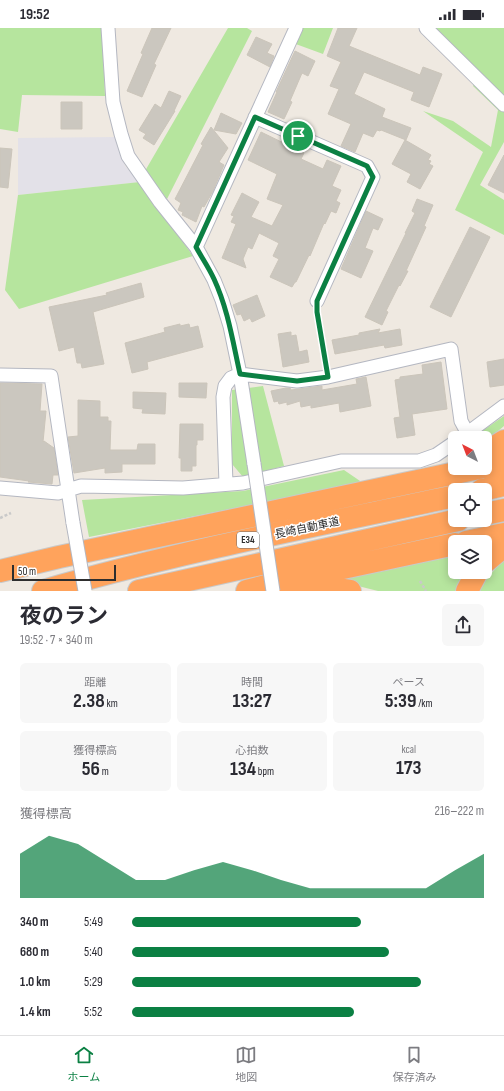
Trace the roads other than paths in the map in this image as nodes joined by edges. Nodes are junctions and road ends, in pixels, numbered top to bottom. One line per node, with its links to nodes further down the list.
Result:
1 (108, 28): 6 (street)
2 (296, 28): 5 (street)
3 (426, 28): 4 (street)
4 (504, 105)
5 (255, 117): 6 (street); 7 (street)
6 (196, 247): 8 (street)
7 (317, 301)
8 (240, 374): 11 (street); 21 (street); 42 (street, bridge)
9 (0, 375): 25 (street)
10 (504, 406): 12 (street)
11 (463, 431)
12 (471, 431)
13 (504, 440): 15 (highway)
14 (448, 447): 21 (street)
15 (492, 449)
16 (504, 462): 17 (highway)
17 (492, 465)
18 (448, 471): 20 (highway)
19 (448, 475): 20 (highway)
20 (428, 479): 35 (highway)
21 (226, 484): 25 (street)
22 (504, 485): 24 (highway)
23 (0, 488): 25 (street)
24 (492, 488)
25 (69, 490): 38 (street, bridge)
26 (448, 497): 37 (highway, 長崎自動車道 / E34)
27 (504, 510): 28 (highway)
28 (492, 513)
29 (448, 522): 39 (highway, E34)
30 (504, 534): 31 (highway)
31 (492, 537)
32 (448, 545): 40 (highway)
33 (504, 546): 34 (highway)
34 (492, 556)
35 (0, 571)
36 (473, 579): 44 (highway)
37 (43, 591)
38 (86, 591)
39 (139, 591)
40 (247, 591)
41 (265, 591): 43 (highway)
42 (273, 591)
43 (350, 591)
44 (467, 591)

